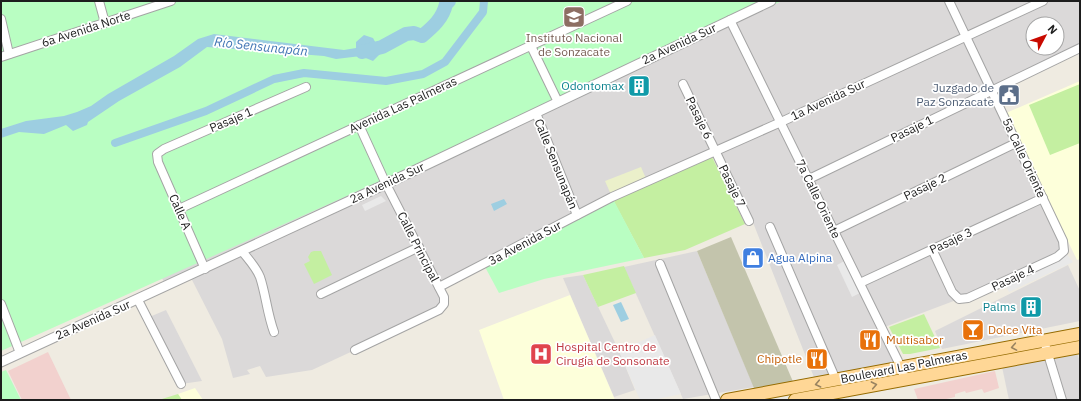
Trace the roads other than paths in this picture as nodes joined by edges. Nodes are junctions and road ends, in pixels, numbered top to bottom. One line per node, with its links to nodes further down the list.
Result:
1 (100, 1): 9 (street)
2 (171, 1): 9 (street, 6a Avenida Norte)
3 (627, 1): 11 (street, Avenida Las Palmeras)
4 (771, 1): 8 (street, 2a Avenida Sur)
5 (949, 1): 10 (street, 5a Calle Oriente)
6 (1043, 1): 10 (street, 1a Avenida Sur)
7 (1, 19): 13 (street)
8 (730, 20): 17 (street, 2a Avenida Sur); 19 (street, 7a Calle Oriente)
9 (104, 23): 13 (street, 6a Avenida Norte)
10 (966, 37): 16 (street, 5a Calle Oriente); 19 (street, 1a Avenida Sur)
11 (531, 46): 17 (street); 20 (street, Avenida Las Palmeras)
12 (1080, 48): 16 (street, Pasaje 1)
13 (5, 55)
14 (683, 84): 22 (street, Pasaje 6)
15 (306, 87): 23 (street, Pasaje 1)
16 (992, 90): 21 (street, 5a Calle Oriente); 24 (street, Pasaje 1)
17 (558, 102): 18 (street, 2a Avenida Sur)
18 (536, 112): 25 (street, 2a Avenida Sur); 29 (street, Calle Sensunapán)
19 (781, 122): 22 (street, 1a Avenida Sur); 24 (street, 7a Calle Oriente)
20 (359, 125): 25 (street, Calle Principal); 28 (street, Avenida Las Palmeras)
21 (1016, 143): 27 (street, 5a Calle Oriente); 32 (street, Pasaje 2)
22 (715, 151): 26 (street, 1a Avenida Sur); 30 (street, Pasaje 7)
23 (157, 154): 28 (street, Calle A)
24 (809, 179): 32 (street, 7a Calle Oriente)
25 (386, 184): 33 (street, Calle Principal); 36 (street, 2a Avenida Sur)
26 (612, 197): 29 (street, 3a Avenida Sur)
27 (1043, 198): 34 (street, Pasaje 3); 35 (street, 5a Calle Oriente)
28 (178, 209): 38 (street, Calle A)
29 (577, 215): 40 (street, 3a Avenida Sur)
30 (749, 221)
31 (770, 227): 54 (street)
32 (834, 231): 39 (street, 7a Calle Oriente)
33 (419, 247): 40 (street, Calle Principal); 41 (street)
34 (932, 249): 35 (street, Pasaje 4); 39 (street, Pasaje 3)
35 (1064, 251)
36 (242, 252): 38 (street, 2a Avenida Sur); 44 (street)
37 (660, 264): 56 (street)
38 (205, 269): 42 (street, 2a Avenida Sur)
39 (860, 283): 52 (street, 7a Calle Oriente)
40 (439, 287): 48 (street, Calle Principal)
41 (321, 294)
42 (138, 300): 49 (street, 2a Avenida Sur); 55 (street)
43 (1, 304): 49 (street)
44 (274, 332)
45 (1080, 334): 46 (main road, Boulevard Las Palmeras)
46 (1044, 341): 50 (street); 52 (main road, Boulevard Las Palmeras, one-way to 52)
47 (1080, 348): 50 (main road, Boulevard Las Palmeras)
48 (355, 350)
49 (20, 353): 51 (street, 2a Avenida Sur)
50 (1047, 354): 53 (main road, Boulevard Las Palmeras); 59 (street)
51 (1, 362)
52 (901, 367): 53 (street, 7a Calle Oriente); 54 (main road, Boulevard Las Palmeras)
53 (905, 379): 58 (main road, Boulevard Las Palmeras, one-way to 53)
54 (836, 380): 57 (main road, Boulevard Las Palmeras, one-way to 57)
55 (181, 384)
56 (716, 400)
57 (727, 400)
58 (795, 400)
59 (1062, 400)

